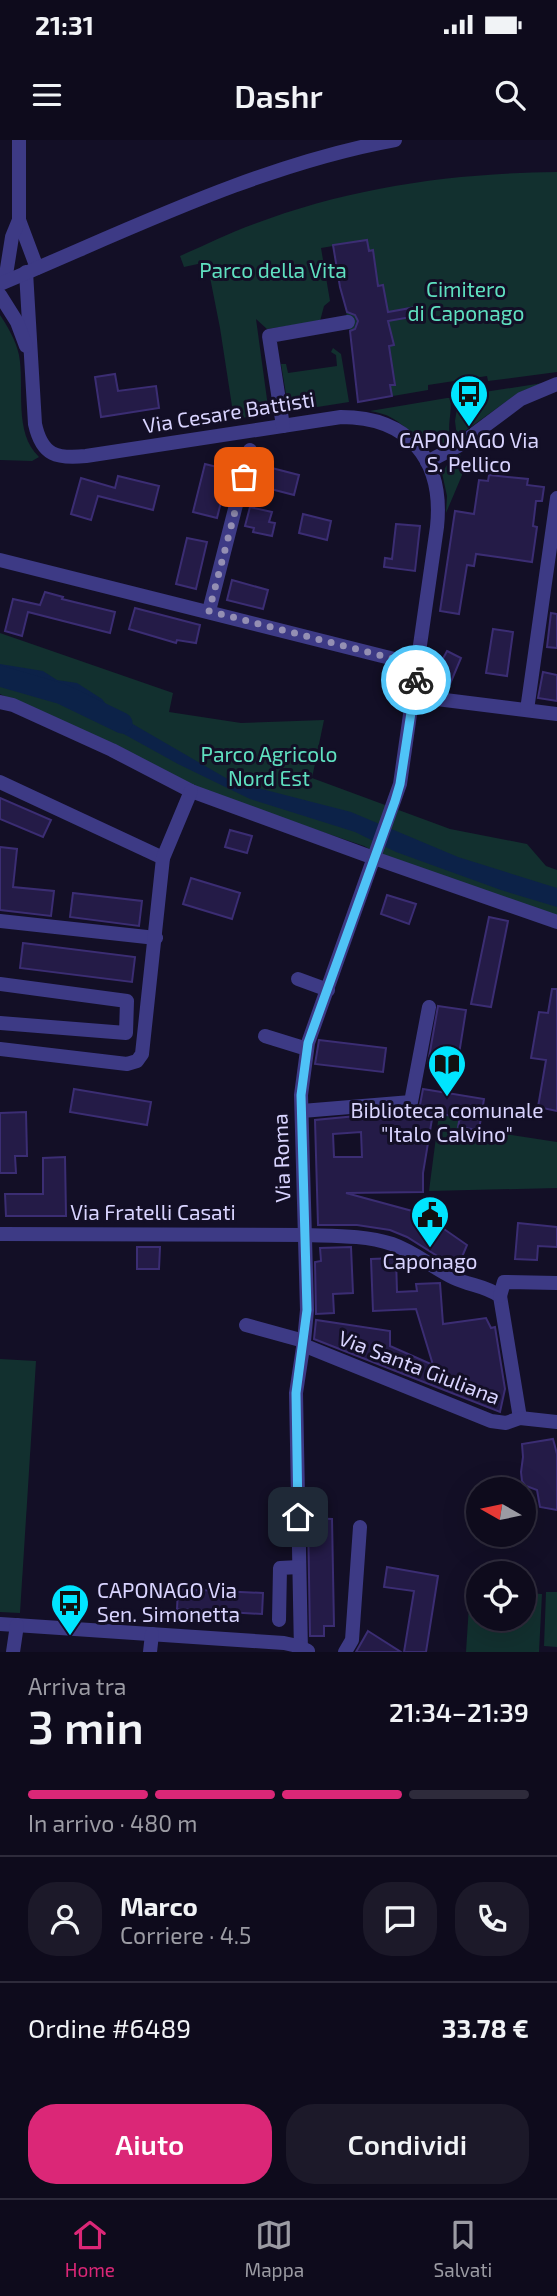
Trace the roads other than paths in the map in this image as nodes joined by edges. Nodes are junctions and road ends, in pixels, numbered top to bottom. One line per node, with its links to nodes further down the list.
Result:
1 (19, 140): 3 (street)
2 (396, 140): 4 (street)
3 (19, 220): 4 (street, Via Cesare Battisti); 5 (street)
4 (32, 270): 5 (street); 7 (street, Via Cesare Battisti)
5 (2, 287): 7 (street, Via Cesare Battisti)
6 (348, 322): 9 (street)
7 (30, 361): 9 (street, Via Cesare Battisti)
8 (557, 384): 11 (street)
9 (284, 426): 11 (street, Via Cesare Battisti)
10 (250, 450): 14 (street)
11 (427, 462): 15 (street, Via Cesare Battisti)
12 (557, 498): 18 (street)
13 (0, 560): 14 (street)
14 (209, 611): 15 (street)
15 (418, 665): 16 (street, Via Cesare Battisti)
16 (413, 696): 18 (street); 22 (street, Via Roma)
17 (0, 702): 21 (street)
18 (527, 710): 19 (street)
19 (557, 714)
20 (0, 782): 23 (street)
21 (191, 791): 22 (street); 23 (street)
22 (376, 853): 25 (street); 29 (street, Via Roma)
23 (163, 858): 26 (street)
24 (0, 921): 26 (street)
25 (557, 922)
26 (156, 938): 32 (street)
27 (298, 979): 29 (street)
28 (0, 984): 31 (street)
29 (328, 990): 36 (street, Via Roma)
30 (429, 1007): 37 (street)
31 (127, 1019): 32 (street); 33 (street)
32 (146, 1021): 35 (street)
33 (0, 1023)
34 (265, 1036): 36 (street)
35 (0, 1049)
36 (307, 1049): 37 (street, Via Roma)
37 (302, 1111): 39 (street, Via Roma)
38 (0, 1234): 39 (street, Via Fratelli Casati)
39 (306, 1235): 41 (street, Via Fratelli Casati); 43 (street, Via Roma)
40 (557, 1283): 41 (street)
41 (500, 1296): 44 (street)
42 (246, 1325): 43 (street, Via Santa Giuliana)
43 (304, 1343): 44 (street, Via Santa Giuliana); 47 (street, Via Roma)
44 (520, 1418): 45 (street, Via Santa Giuliana)
45 (557, 1422)
46 (360, 1527): 55 (street)
47 (299, 1567): 48 (street); 52 (street, Via Roma)
48 (279, 1620)
49 (0, 1623): 50 (street)
50 (17, 1625): 51 (street); 53 (street)
51 (152, 1634): 52 (street); 54 (street)
52 (304, 1650)
53 (13, 1652)
54 (150, 1652)
55 (345, 1652)

